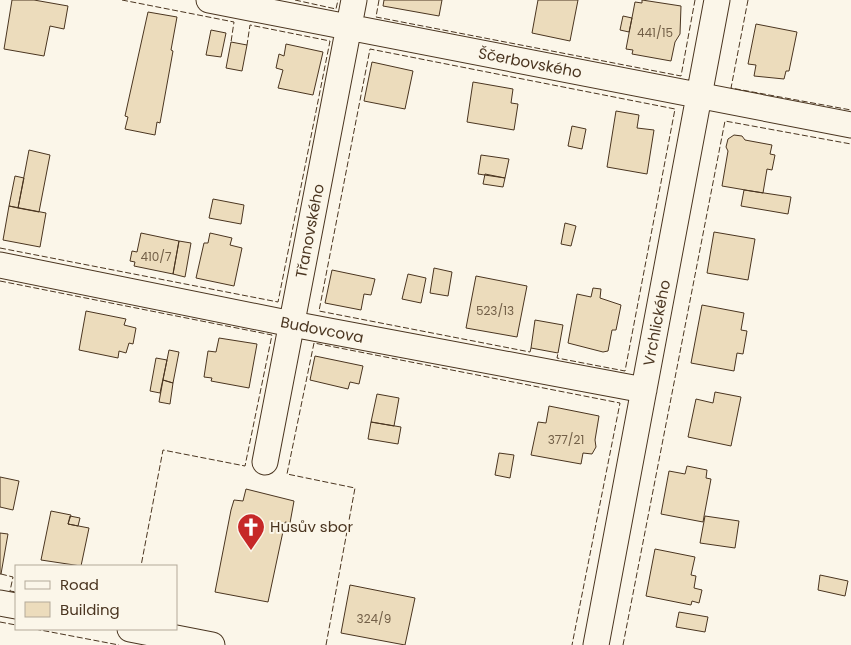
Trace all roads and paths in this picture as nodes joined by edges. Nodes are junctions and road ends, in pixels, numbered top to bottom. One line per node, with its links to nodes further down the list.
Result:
1 (209, 0): 4 (street, Ščerbovského)
2 (354, 0): 4 (street, Třanovského)
3 (717, 0): 5 (street, Vrchlického)
4 (349, 28): 5 (street, Ščerbovského); 8 (street, Třanovského)
5 (700, 96): 6 (street, Ščerbovského); 9 (street, Vrchlického)
6 (851, 125)
7 (0, 265): 8 (street, Budovcova)
8 (292, 324): 9 (street, Budovcova); 10 (street, Třanovského)
9 (644, 390): 15 (street, Vrchlického)
10 (265, 462)
11 (0, 603): 12 (street)
12 (15, 606)
13 (135, 630): 14 (street)
14 (212, 645)
15 (596, 645)

